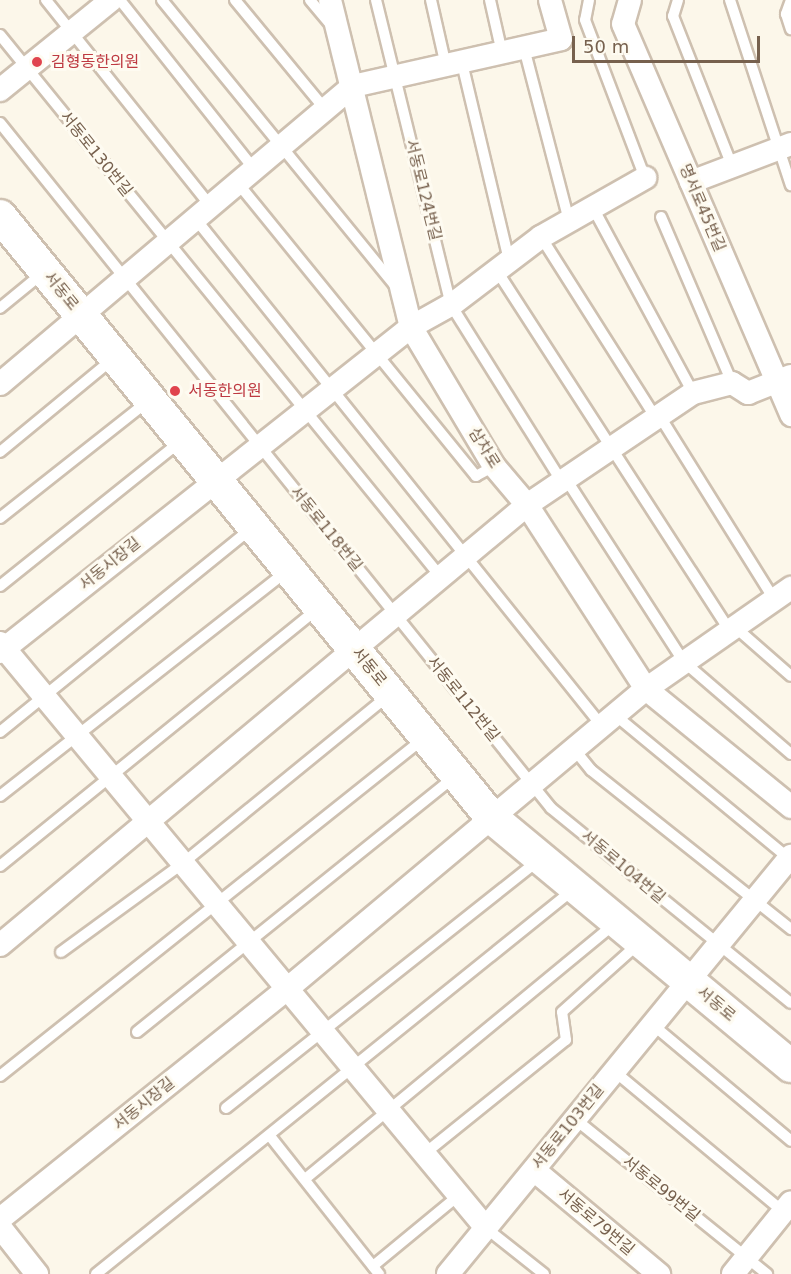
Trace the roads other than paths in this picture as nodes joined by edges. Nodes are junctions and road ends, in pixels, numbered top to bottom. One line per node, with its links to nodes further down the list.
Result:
1 (46, 0): 18 (lane)
2 (111, 0): 18 (street)
3 (120, 0): 32 (lane)
4 (162, 0): 30 (lane)
5 (236, 0): 27 (lane)
6 (310, 0): 20 (lane)
7 (330, 0): 20 (street, 삼차로)
8 (376, 0): 24 (lane)
9 (431, 0): 22 (lane)
10 (490, 0): 21 (lane)
11 (550, 0): 21 (street)
12 (589, 0): 33 (lane)
13 (630, 0): 34 (street, 명서로45번길)
14 (678, 0): 31 (lane)
15 (730, 0): 29 (lane)
16 (791, 0): 17 (lane)
17 (791, 28)
18 (72, 32): 23 (street); 37 (lane)
19 (0, 35): 23 (lane, 서동로130번길)
20 (339, 36): 25 (street, 삼차로)
21 (513, 51): 22 (street); 39 (lane)
22 (454, 64): 24 (street); 43 (lane)
23 (27, 68): 26 (street); 42 (lane, 서동로130번길)
24 (395, 76): 25 (street); 47 (lane, 서동로124번길)
25 (353, 86): 27 (street); 46 (street, 삼차로)
26 (0, 90)
27 (325, 109): 30 (street)
28 (0, 123): 45 (lane)
29 (783, 146): 31 (street); 35 (lane)
30 (278, 147): 32 (street); 46 (lane)
31 (732, 166): 34 (street)
32 (245, 175): 37 (street); 51 (lane)
33 (645, 178): 36 (street)
34 (691, 182): 53 (street, 명서로45번길)
35 (791, 185)
36 (592, 206): 39 (street); 57 (lane)
37 (201, 211): 42 (street); 56 (lane)
38 (661, 217): 54 (lane)
39 (569, 221): 41 (street)
40 (3, 226): 44 (street, 서동로)
41 (541, 237): 43 (street); 61 (lane)
42 (166, 240): 45 (street); 59 (lane)
43 (503, 266): 47 (street); 64 (lane)
44 (45, 272): 48 (lane); 49 (street, 서동로)
45 (122, 277): 49 (street); 63 (lane)
46 (399, 291): 50 (street, 삼차로)
47 (451, 305): 50 (street); 68 (lane)
48 (0, 308)
49 (79, 312): 52 (street, 서동로); 55 (street)
50 (411, 327): 51 (street); 66 (street, 삼차로)
51 (378, 352): 56 (street); 66 (lane)
52 (116, 357): 58 (street, 서동로); 65 (lane)
53 (784, 379): 54 (street); 60 (street, 명서로45번길)
54 (732, 383): 57 (street)
55 (0, 384)
56 (332, 388): 59 (street); 72 (lane)
57 (693, 393): 61 (street)
58 (150, 399): 62 (street, 서동로); 70 (lane)
59 (305, 409): 63 (street); 74 (lane)
60 (791, 415)
61 (658, 417): 64 (street); 76 (lane)
62 (183, 439): 67 (street, 서동로); 75 (lane)
63 (258, 445): 67 (street); 78 (lane, 서동로118번길)
64 (612, 447): 68 (street); 79 (lane)
65 (0, 452)
66 (494, 466): 69 (street, 삼차로)
67 (215, 479): 71 (street, 서동로); 80 (street, 서동시장길)
68 (564, 480): 69 (street); 82 (lane)
69 (527, 505): 72 (street); 84 (street, 삼차로)
70 (0, 518)
71 (254, 527): 73 (street, 서동로); 86 (lane)
72 (466, 556): 74 (street); 87 (lane)
73 (289, 570): 77 (street, 서동로); 89 (lane)
74 (440, 576): 78 (street)
75 (0, 586)
76 (785, 595): 79 (street)
77 (320, 607): 81 (street, 서동로); 94 (lane)
78 (394, 614): 81 (street); 95 (lane, 서동로112번길)
79 (732, 629): 82 (street); 83 (lane)
80 (2, 648): 86 (street, 서동시장길)
81 (353, 648): 85 (street, 서동로); 99 (street)
82 (684, 663): 84 (street); 92 (lane)
83 (791, 676)
84 (646, 689): 87 (street); 97 (street, 삼차로)
85 (391, 694): 90 (street, 서동로); 102 (lane)
86 (45, 697): 88 (lane); 89 (street, 서동시장길)
87 (608, 720): 91 (street); 100 (lane)
88 (0, 732)
89 (76, 735): 94 (street, 서동시장길); 96 (lane)
90 (426, 737): 93 (street, 서동로); 106 (lane)
91 (574, 749): 95 (street); 105 (lane)
92 (791, 754)
93 (457, 775): 98 (street, 서동로); 109 (lane)
94 (111, 777): 99 (street, 서동시장길); 103 (lane)
95 (532, 783): 98 (street); 112 (lane, 서동로104번길)
96 (0, 796)
97 (791, 807)
98 (491, 817): 101 (street, 서동로); 115 (street, 서동시장길)
99 (149, 822): 102 (street, 서동시장길); 111 (street)
100 (790, 858): 105 (street)
101 (541, 859): 104 (street, 서동로); 118 (lane)
102 (183, 863): 106 (street, 서동시장길); 113 (lane)
103 (0, 866)
104 (576, 887): 107 (street, 서동로); 121 (lane)
105 (756, 899): 108 (lane); 112 (street)
106 (215, 903): 109 (street, 서동시장길); 123 (lane)
107 (617, 922): 110 (street, 서동로); 125 (lane)
108 (791, 929)
109 (248, 942): 115 (street, 서동시장길); 119 (lane)
110 (641, 942): 114 (street, 서동로); 129 (lane)
111 (0, 945)
112 (718, 945): 114 (street); 116 (lane, 서동로104번길)
113 (62, 952)
114 (689, 981): 117 (street, 서동로103번길); 120 (street, 서동로)
115 (287, 989): 118 (street, 서동시장길); 134 (street, 서동시장길)
116 (791, 1003)
117 (653, 1025): 122 (street, 서동로103번길); 128 (lane)
118 (321, 1029): 121 (street, 서동시장길); 124 (lane)
119 (137, 1032)
120 (791, 1066)
121 (354, 1069): 125 (street, 서동시장길); 127 (lane)
122 (614, 1071): 126 (street, 서동로103번길); 133 (lane)
123 (0, 1076)
124 (226, 1108)
125 (389, 1111): 129 (street, 서동시장길); 131 (lane)
126 (575, 1119): 130 (street, 서동로103번길); 137 (lane, 서동로99번길)
127 (270, 1136): 131 (lane); 141 (lane)
128 (791, 1141)
129 (424, 1154): 132 (street, 서동시장길)
130 (534, 1170): 136 (street, 서동로103번길); 143 (street, 서동로79번길)
131 (305, 1179): 138 (lane)
132 (459, 1195): 136 (street, 서동시장길); 138 (lane)
133 (788, 1210): 137 (street)
134 (0, 1219)
135 (0, 1227): 140 (street)
136 (486, 1228): 139 (street, 서동로103번길); 142 (lane)
137 (740, 1266): 144 (lane, 서동로99번길)
138 (376, 1270)
139 (451, 1273)
140 (37, 1274)
141 (96, 1274)
142 (544, 1274)
143 (659, 1274)
144 (766, 1274)

